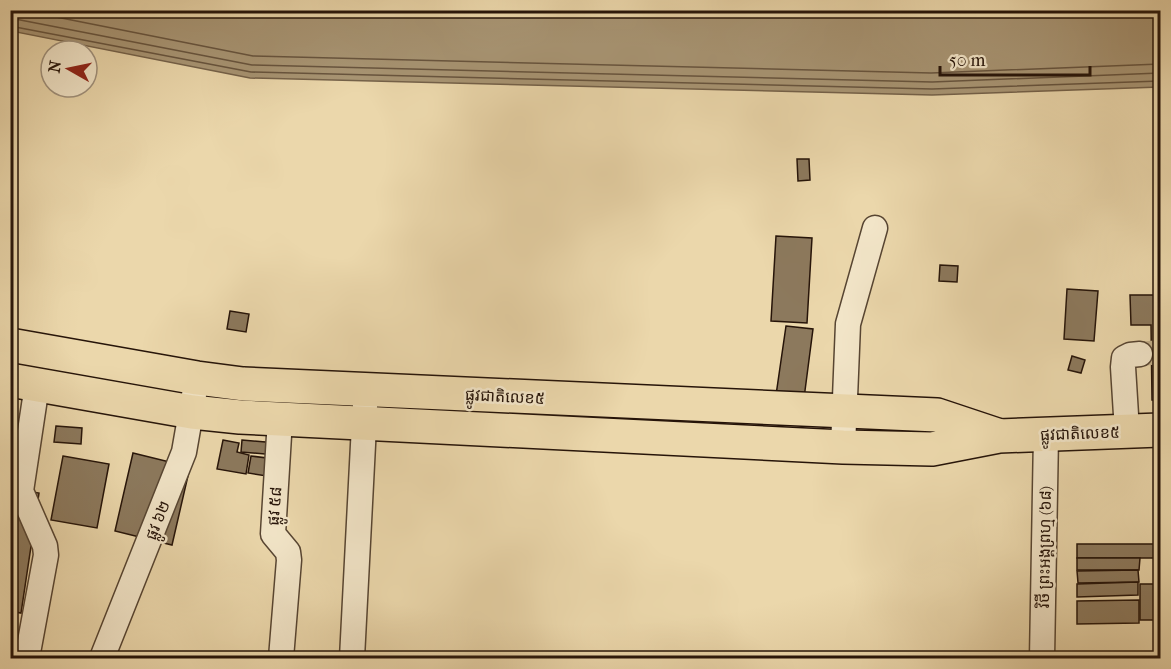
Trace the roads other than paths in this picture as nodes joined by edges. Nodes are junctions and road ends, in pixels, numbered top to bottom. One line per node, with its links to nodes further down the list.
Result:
1 (875, 228): 7 (street)
2 (10, 345): 4 (highway, ផ្លូវជាតិលេខ៥)
3 (1140, 354): 12 (street)
4 (197, 378): 6 (highway, ផ្លូវជាតិលេខ៥); 8 (street, ផ្លូវ ៦២)
5 (24, 382): 8 (highway, ផ្លូវជាតិលេខ៥); 16 (street)
6 (366, 390): 7 (highway, ផ្លូវជាតិលេខ៥); 10 (street)
7 (845, 411): 14 (highway, ផ្លូវជាតិលេខ៥); 15 (street)
8 (192, 412): 9 (highway, ផ្លូវជាតិលេខ៥); 17 (street, ផ្លូវ ៦២)
9 (280, 419): 10 (highway, ផ្លូវជាតិលេខ៥); 18 (street, ផ្លូវ ៥៨)
10 (364, 423): 15 (highway, ផ្លូវជាតិលេខ៥); 19 (street)
11 (1161, 430): 12 (highway, ផ្លូវជាតិលេខ៥)
12 (1127, 432): 13 (highway, ផ្លូវជាតិលេខ៥)
13 (1046, 435): 14 (highway, ផ្លូវជាតិលេខ៥); 20 (street, វិថី ព្រះអង្គព្រហ្ម (៦៨))
14 (999, 436): 15 (highway, ផ្លូវជាតិលេខ៥)
15 (843, 447)
16 (27, 658)
17 (102, 658)
18 (281, 658)
19 (352, 658)
20 (1042, 658)

